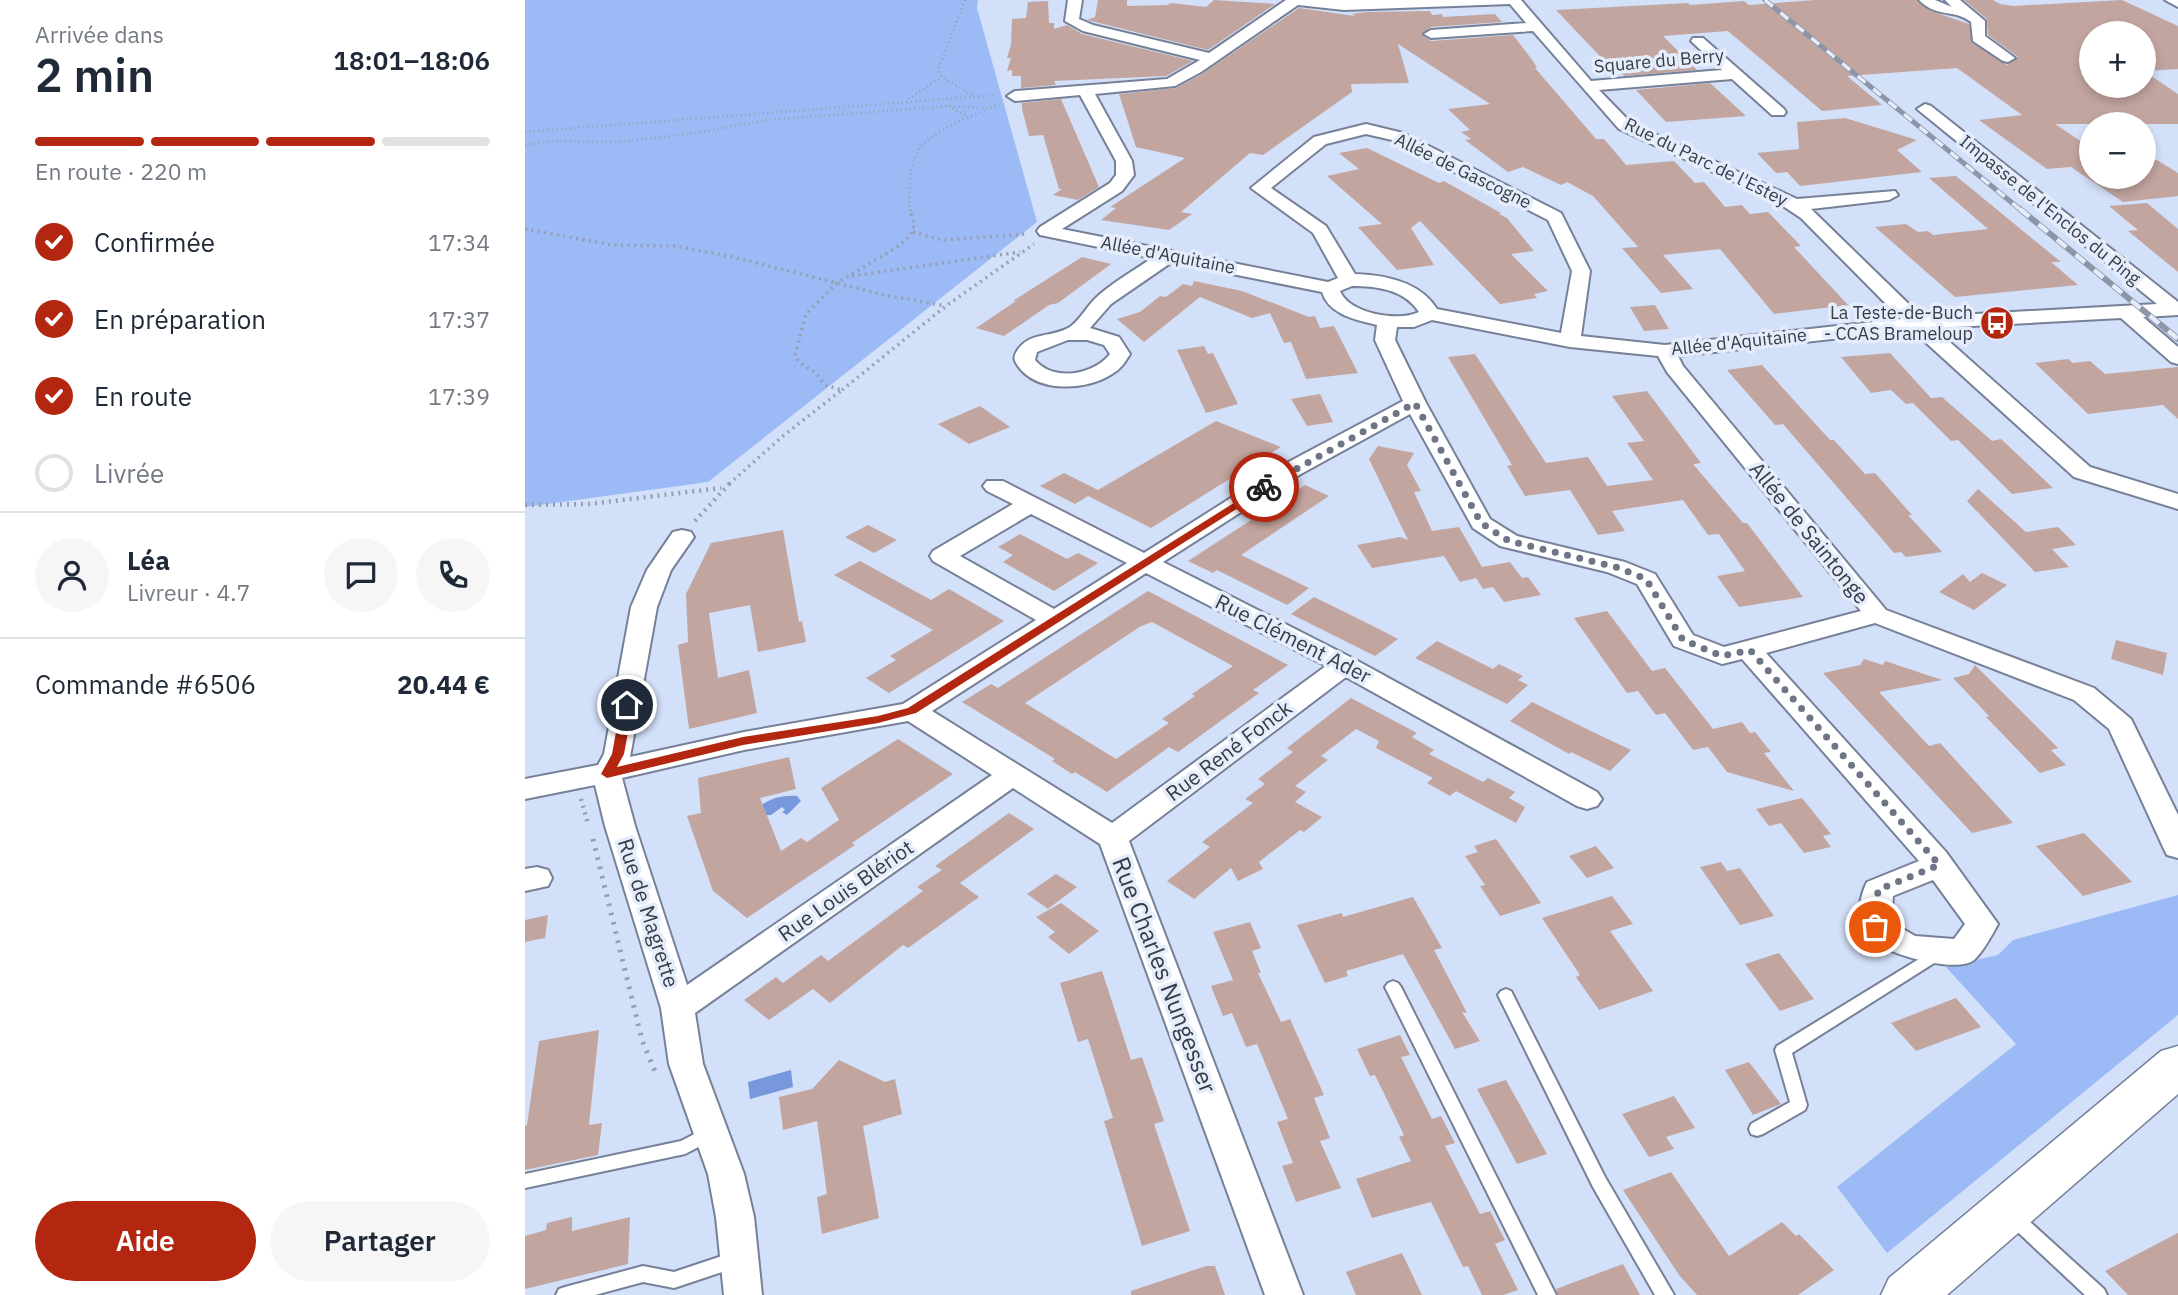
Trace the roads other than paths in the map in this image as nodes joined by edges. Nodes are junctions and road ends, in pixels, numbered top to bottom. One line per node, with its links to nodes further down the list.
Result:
1 (1075, 0): 12 (street)
2 (1295, 0): 3 (street); 12 (street)
3 (1512, 0): 9 (street, Rue du Parc de l'Estey)
4 (1926, 0): 8 (street)
5 (1952, 0): 8 (street)
6 (2172, 0): 7 (street)
7 (2178, 3)
8 (1966, 13): 13 (street)
9 (1536, 27): 10 (street); 15 (street, Rue du Parc de l'Estey)
10 (1431, 34)
11 (1698, 41): 14 (street, Square du Berry)
12 (1211, 58): 16 (street)
13 (2008, 58)
14 (1735, 74): 15 (street, Square du Berry); 19 (street, Square du Berry)
15 (1587, 86): 21 (street, Rue du Parc de l'Estey)
16 (1085, 90): 17 (street); 22 (street, Allée d'Aquitaine)
17 (1015, 96)
18 (1925, 109): 25 (street, Impasse de l'Enclos du Ping)
19 (1778, 112)
20 (1889, 195): 21 (street)
21 (1794, 205): 29 (street, Rue du Parc de l'Estey)
22 (1169, 256): 24 (street, Allée d'Aquitaine); 30 (street)
23 (1349, 280): 24 (street); 27 (street); 31 (street, Allée de Gascogne)
24 (1330, 288): 28 (street)
25 (2177, 310): 26 (street, Allée d'Aquitaine)
26 (2127, 313): 29 (street, Allée d'Aquitaine); 33 (street)
27 (1430, 314): 28 (street); 31 (street, Allée d'Aquitaine)
28 (1388, 321): 34 (street)
29 (1917, 323): 32 (street, Allée d'Aquitaine); 36 (street, Rue du Parc de l'Estey)
30 (1075, 333)
31 (1570, 341): 32 (street, Allée d'Aquitaine)
32 (1665, 351): 40 (street, Allée de Saintonge)
33 (2178, 358)
34 (1415, 403): 39 (street); 42 (street)
35 (995, 486): 37 (street, Rue Clément Ader)
36 (2178, 502)
37 (1030, 504): 39 (street, Rue Clément Ader); 41 (street)
38 (682, 537): 45 (street)
39 (1144, 562): 41 (street); 43 (street, Rue Clément Ader)
40 (1877, 615): 42 (street); 47 (street, Allée de Saintonge)
41 (1054, 620): 44 (street)
42 (1750, 650): 53 (street)
43 (1345, 665): 49 (street, Rue Clément Ader); 51 (street, Rue René Fonck)
44 (912, 711): 45 (street); 46 (street, Rue Charles Nungesser)
45 (607, 774): 48 (street); 57 (street, Rue de Magrette)
46 (1013, 774): 51 (street, Rue Charles Nungesser); 57 (street, Rue Louis Blériot)
47 (2149, 784): 50 (street); 52 (street, Allée de Saintonge)
48 (525, 789)
49 (1587, 799)
50 (2178, 802)
51 (1112, 838): 66 (street, Rue Charles Nungesser)
52 (2178, 847)
53 (1939, 865): 54 (street); 54 (street)
54 (1943, 950): 59 (lane)
55 (1393, 987): 67 (lane)
56 (1506, 995): 68 (lane)
57 (678, 1008): 60 (street, Rue de Magrette)
58 (2178, 1065): 62 (street)
59 (1757, 1129)
60 (710, 1133): 61 (lane); 63 (street, Rue de Magrette)
61 (525, 1181)
62 (2007, 1211): 69 (street); 70 (lane)
63 (740, 1259): 64 (lane); 65 (street, Rue de Magrette)
64 (565, 1295)
65 (743, 1295)
66 (1284, 1295)
67 (1548, 1295)
68 (1665, 1295)
69 (1908, 1295)
70 (2098, 1295)

